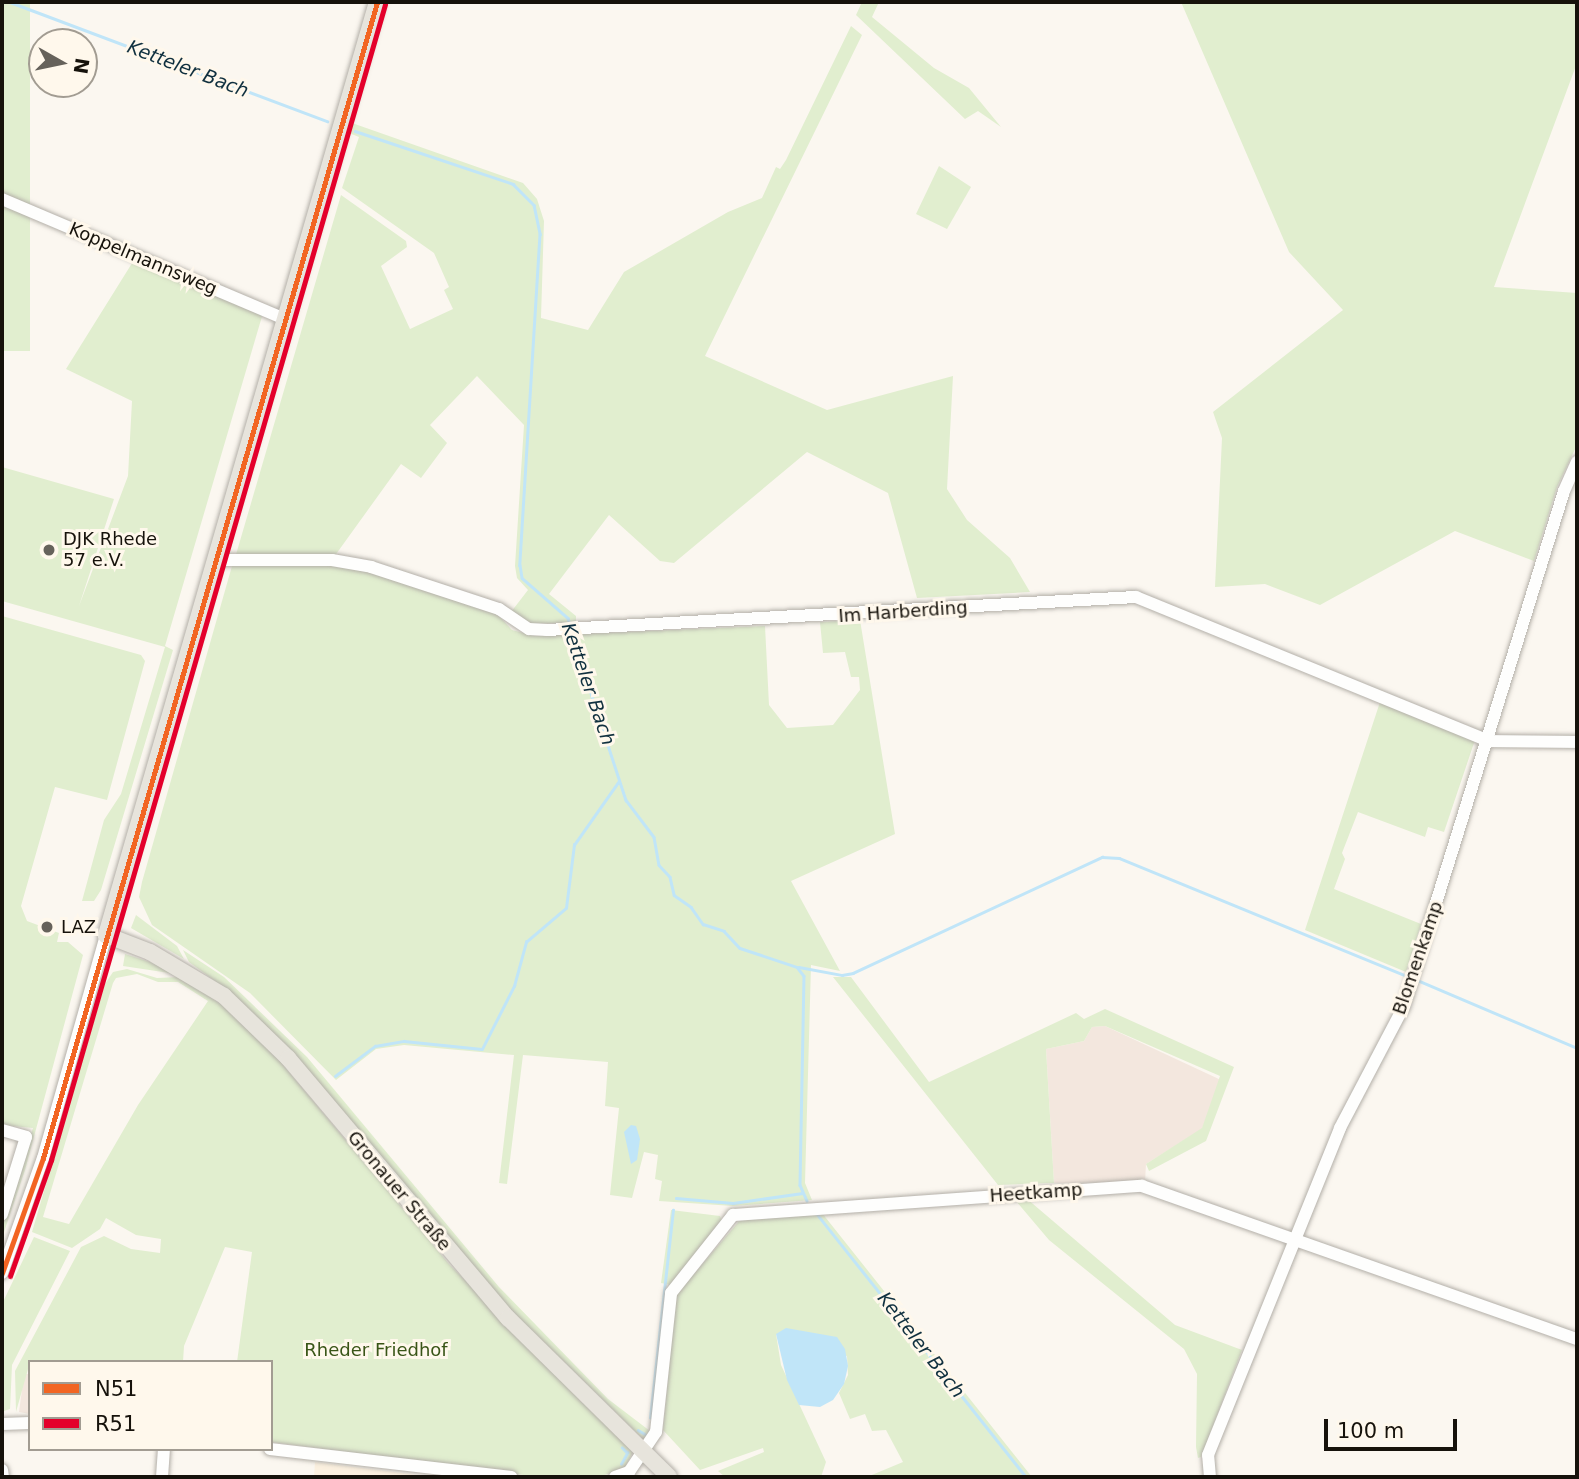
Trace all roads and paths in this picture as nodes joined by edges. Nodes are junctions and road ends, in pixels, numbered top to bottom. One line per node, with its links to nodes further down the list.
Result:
1 (377, 2): 3 (main road)
2 (2, 199): 3 (street, Koppelmannsweg)
3 (285, 319): 5 (main road)
4 (1577, 462): 6 (street, Blomenkamp)
5 (215, 560): 6 (street, Im Harberding); 8 (main road)
6 (1489, 741): 7 (street, Im Harberding); 11 (street, Blomenkamp)
7 (1577, 742)
8 (107, 935): 12 (street); 18 (main road, Gronauer Straße)
9 (2, 1130): 10 (street)
10 (2, 1214)
11 (1293, 1242): 13 (street, Heetkamp); 18 (street, Heetkamp); 25 (street, Blomenkamp)
12 (2, 1273)
13 (1577, 1339)
14 (28, 1423): 15 (street)
15 (2, 1424)
16 (273, 1449): 22 (street)
17 (164, 1451): 21 (street)
18 (644, 1453): 23 (street); 24 (main road, Gronauer Straße)
19 (2, 1470): 20 (street)
20 (3, 1477)
21 (162, 1477)
22 (512, 1477)
23 (615, 1477)
24 (669, 1477)
25 (1210, 1477)

